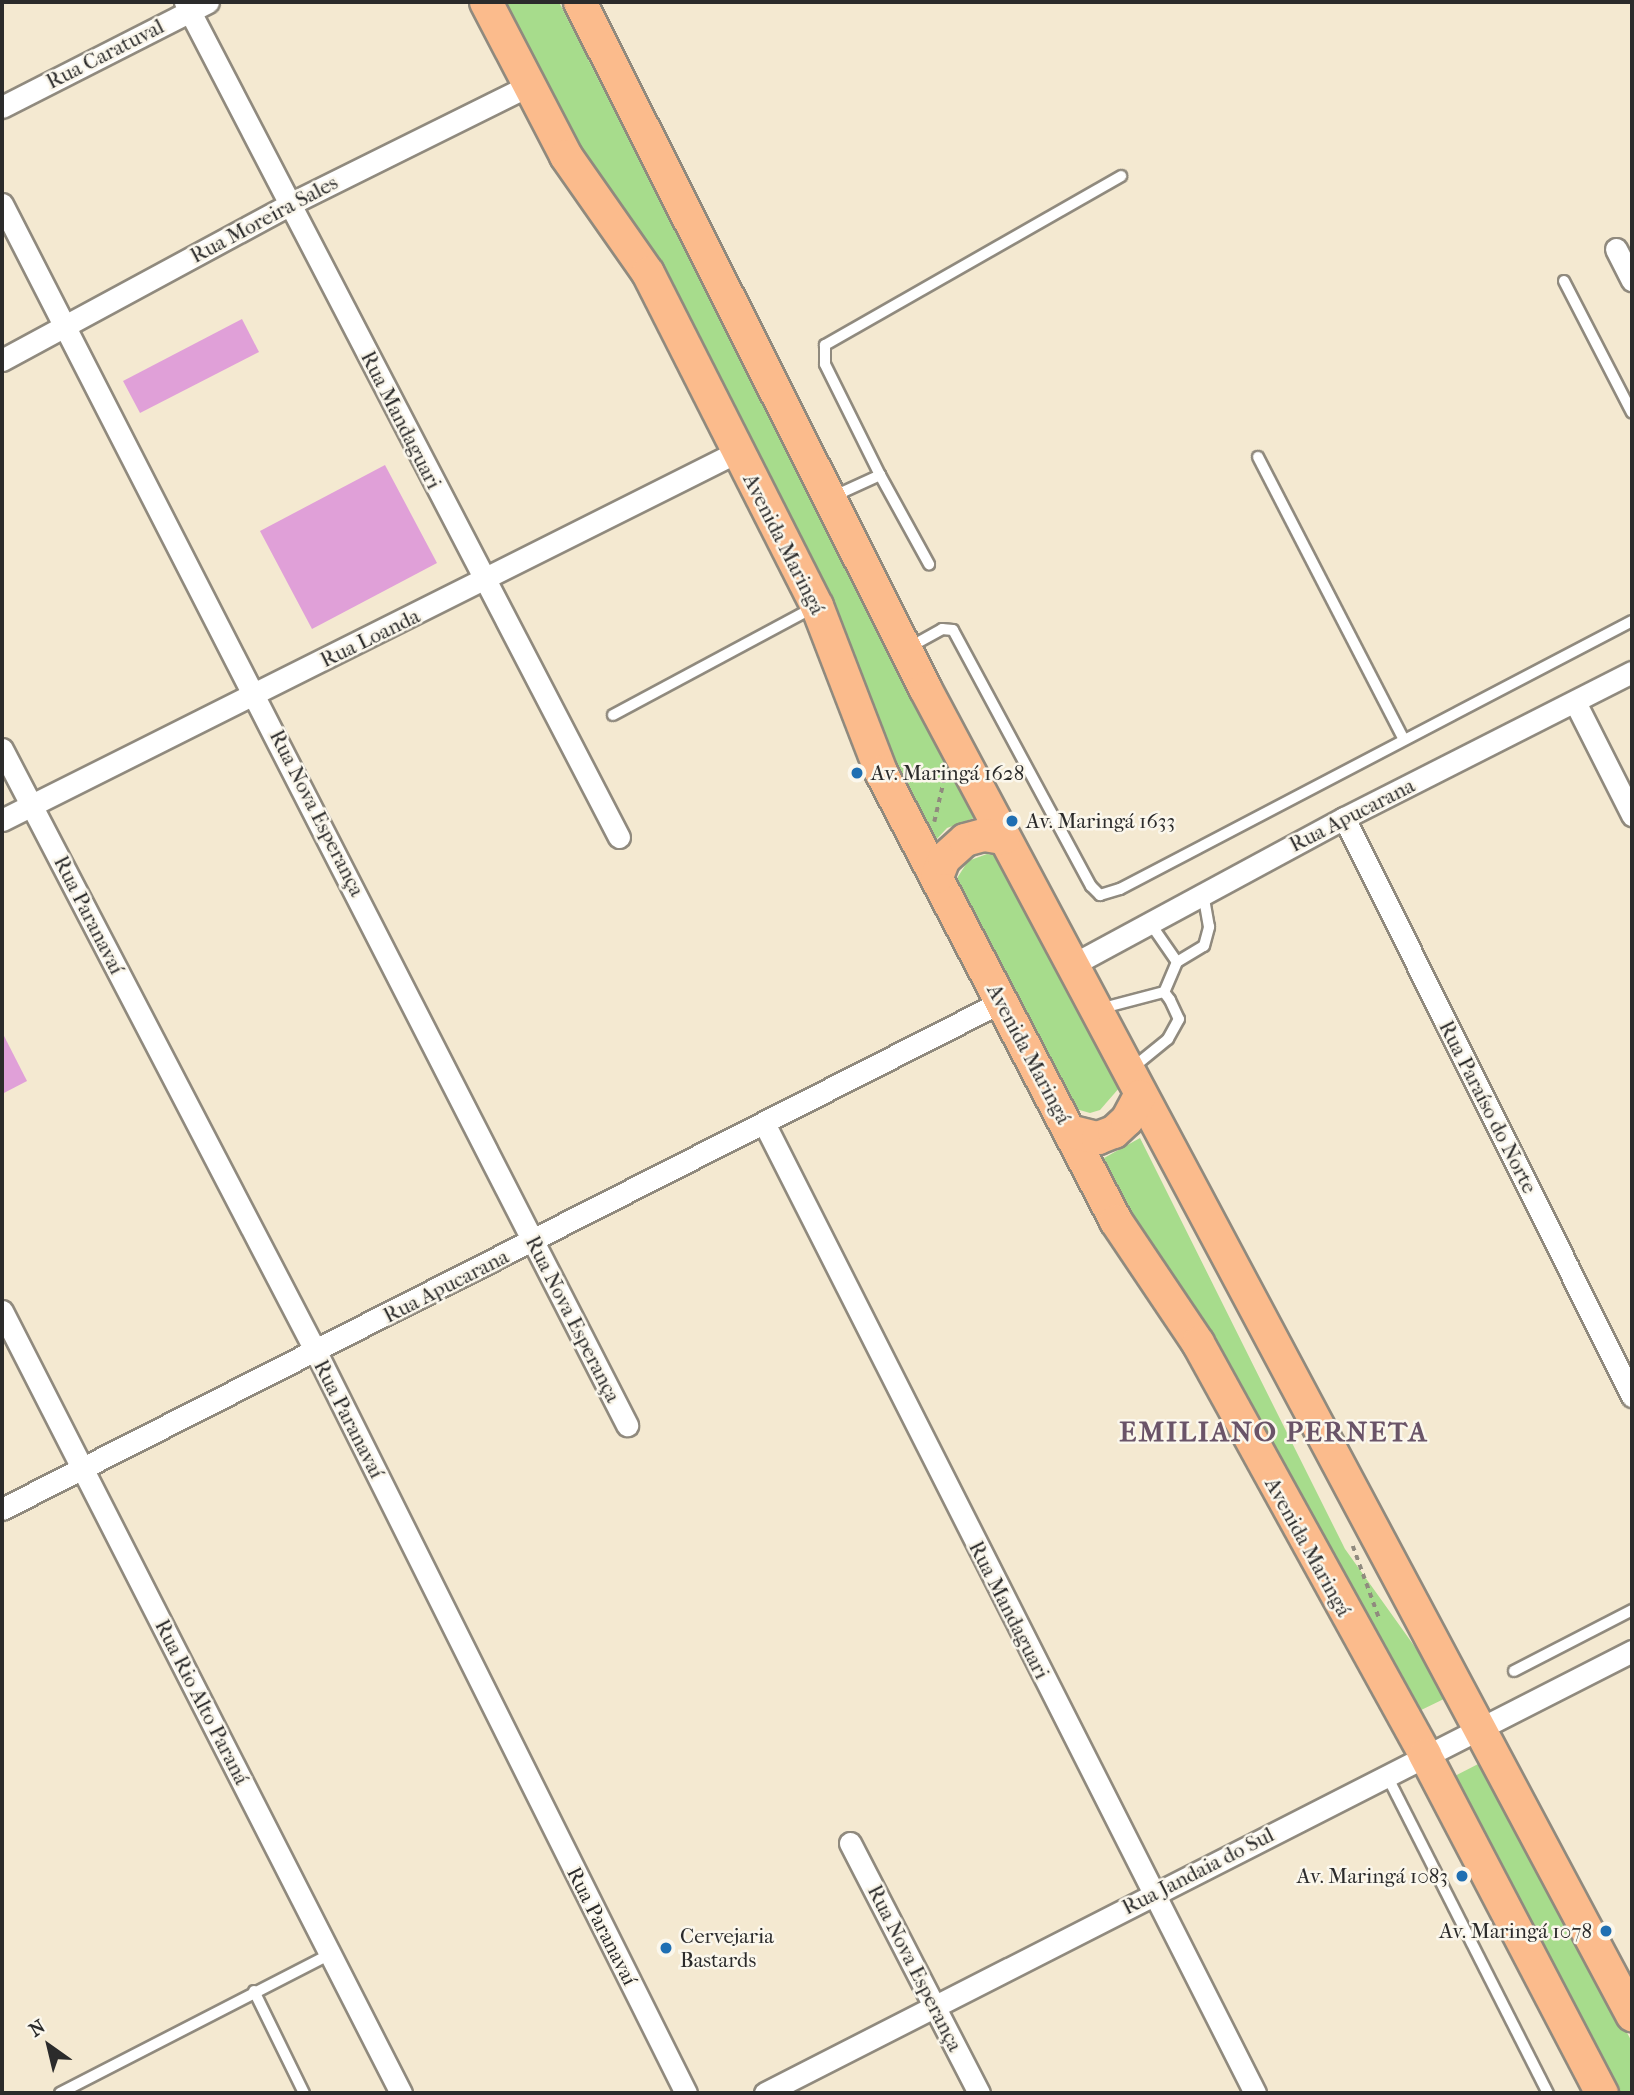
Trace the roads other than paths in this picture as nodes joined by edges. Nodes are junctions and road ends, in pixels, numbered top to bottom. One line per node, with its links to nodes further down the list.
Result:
1 (486, 2): 4 (main road, Avenida Maringá)
2 (580, 2): 18 (main road)
3 (194, 5): 5 (street, Rua Caratuval); 8 (street, Rua Mandaguari)
4 (530, 85): 8 (street, Rua Moreira Sales); 15 (main road, Avenida Maringá)
5 (2, 107)
6 (1121, 176): 17 (lane)
7 (2, 204): 12 (street, Rua Nova Esperança)
8 (290, 204): 12 (street, Rua Moreira Sales); 20 (street, Rua Mandaguari)
9 (1616, 249): 10 (street)
10 (1632, 280)
11 (1564, 281): 14 (lane)
12 (65, 325): 13 (street, Rua Moreira Sales); 25 (street, Rua Nova Esperança)
13 (2, 360)
14 (1632, 413)
15 (737, 452): 20 (street, Rua Loanda); 21 (main road, Avenida Maringá)
16 (1258, 457): 28 (lane)
17 (880, 475): 18 (lane); 19 (lane)
18 (830, 498): 23 (main road)
19 (929, 564)
20 (484, 582): 25 (street, Rua Loanda); 34 (street, Rua Mandaguari)
21 (817, 606): 27 (lane); 36 (main road, Avenida Maringá)
22 (1632, 621): 28 (lane)
23 (905, 650): 28 (lane); 35 (main road)
24 (1632, 673): 26 (street, Rua Apucarana)
25 (257, 695): 30 (street, Rua Loanda); 47 (street, Rua Nova Esperança)
26 (1575, 702): 31 (street); 32 (street, Rua Apucarana)
27 (613, 715)
28 (1404, 740)
29 (2, 749): 30 (street, Rua Paranavaí)
30 (32, 804): 33 (street, Rua Loanda); 49 (street, Rua Paranavaí)
31 (1632, 815)
32 (1344, 818): 37 (street, Rua Apucarana); 50 (street, Rua Paraíso do Norte)
33 (2, 820)
34 (619, 837)
35 (1004, 838): 36 (main road); 40 (main road)
36 (937, 877): 42 (main road, Avenida Maringá)
37 (1203, 894): 38 (street, Rua Apucarana); 39 (lane)
38 (1150, 923): 39 (lane); 40 (street, Rua Apucarana)
39 (1177, 962): 41 (lane)
40 (1074, 964): 43 (main road)
41 (1164, 992): 43 (lane); 44 (lane)
42 (1001, 1002): 45 (street, Rua Apucarana); 46 (main road, Avenida Maringá)
43 (1097, 1009): 44 (main road)
44 (1134, 1084): 46 (main road); 57 (main road)
45 (765, 1125): 47 (street, Rua Apucarana); 61 (street, Rua Mandaguari)
46 (1069, 1131): 58 (main road, Avenida Maringá)
47 (534, 1241): 49 (street, Rua Apucarana); 51 (street, Rua Nova Esperança)
48 (2, 1311): 52 (street, Rua Rio Alto Paraná)
49 (316, 1352): 52 (street, Rua Apucarana); 69 (street, Rua Paranavaí)
50 (1632, 1396)
51 (627, 1425)
52 (82, 1467): 53 (street, Rua Apucarana); 62 (street, Rua Rio Alto Paraná)
53 (2, 1509)
54 (1632, 1610): 56 (lane)
55 (1632, 1651): 57 (street, Rua Jandaia do Sul)
56 (1514, 1671)
57 (1479, 1728): 58 (street, Rua Jandaia do Sul); 65 (main road)
58 (1425, 1755): 59 (street, Rua Jandaia do Sul); 74 (main road, Avenida Maringá)
59 (1386, 1774): 61 (street, Rua Jandaia do Sul); 73 (lane)
60 (850, 1843): 64 (street, Rua Nova Esperança)
61 (1153, 1894): 64 (street, Rua Jandaia do Sul); 72 (street, Rua Mandaguari)
62 (330, 1954): 63 (lane); 68 (street, Rua Rio Alto Paraná)
63 (254, 1991): 66 (lane); 67 (lane)
64 (933, 2004): 70 (street, Rua Jandaia do Sul); 71 (street, Rua Nova Esperança)
65 (1632, 2015)
66 (60, 2093)
67 (304, 2093)
68 (401, 2093)
69 (686, 2093)
70 (765, 2093)
71 (979, 2093)
72 (1255, 2093)
73 (1548, 2093)
74 (1602, 2093)

